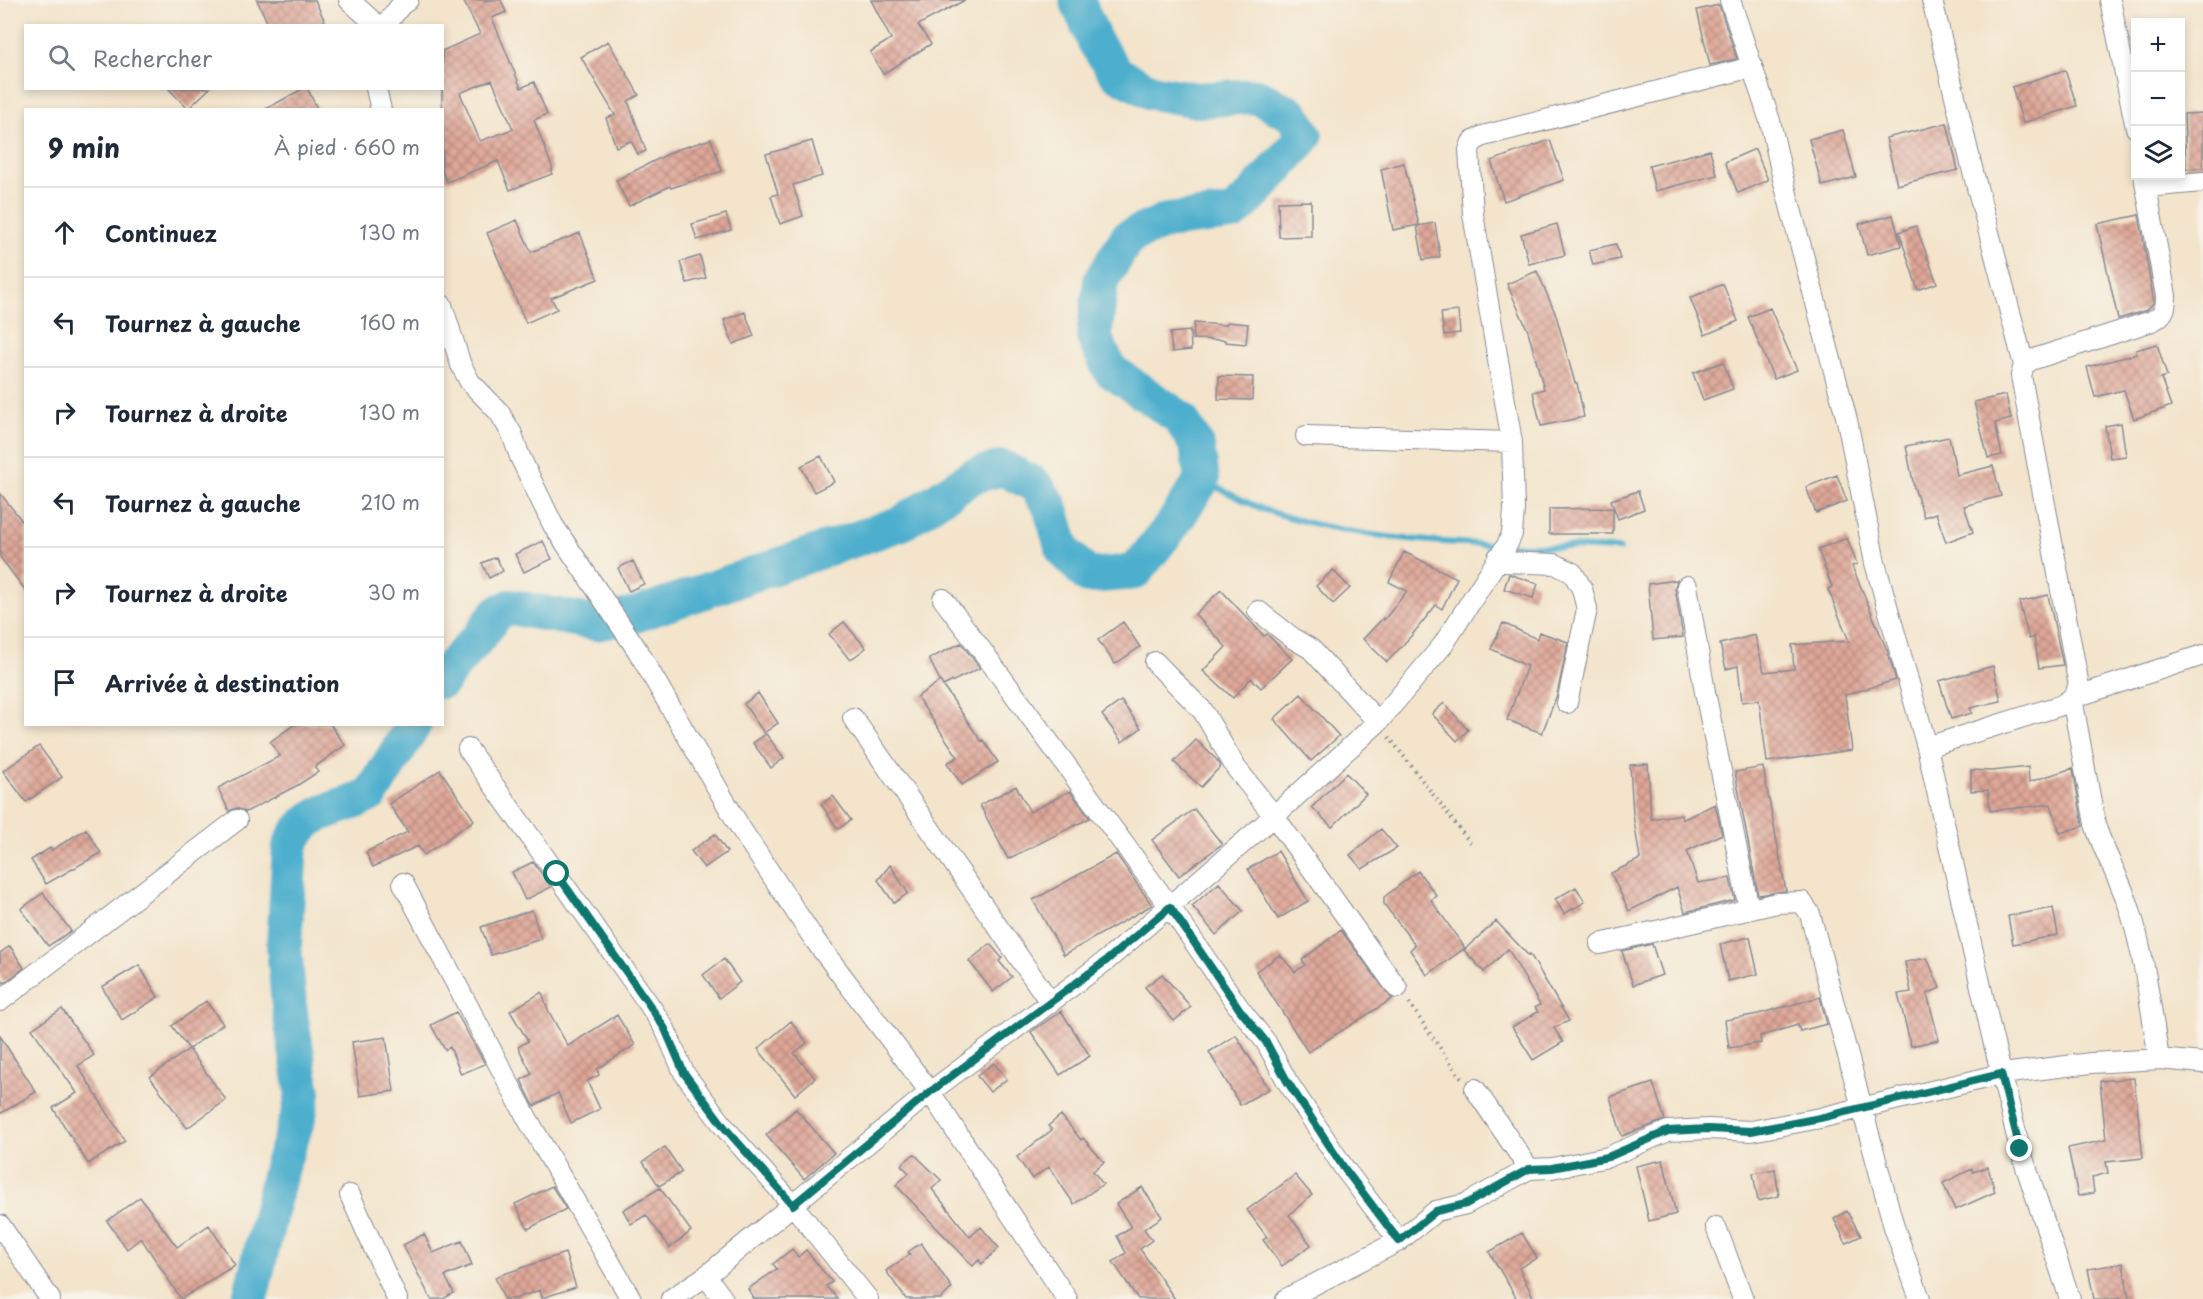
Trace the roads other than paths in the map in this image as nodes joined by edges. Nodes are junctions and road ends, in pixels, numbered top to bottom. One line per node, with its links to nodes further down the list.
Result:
1 (349, 0): 6 (street)
2 (408, 0): 7 (street)
3 (1730, 0): 8 (street)
4 (1932, 0): 15 (street)
5 (2110, 0): 11 (street)
6 (376, 24)
7 (387, 24)
8 (1752, 67): 17 (street); 28 (street)
9 (376, 90): 10 (street)
10 (381, 108)
11 (2136, 126)
12 (2145, 181): 13 (street); 15 (street)
13 (2203, 182)
14 (444, 311): 43 (street)
15 (2024, 365): 24 (street)
16 (1306, 436): 17 (street)
17 (1512, 442): 18 (street)
18 (1498, 557): 25 (street); 27 (street)
19 (1687, 585): 34 (street)
20 (943, 599): 33 (street)
21 (1258, 611): 27 (street)
22 (2203, 655): 24 (street)
23 (1155, 662): 30 (street)
24 (2072, 698): 28 (street); 39 (street)
25 (1567, 703)
26 (853, 718): 38 (street)
27 (1378, 722): 30 (street)
28 (1927, 747): 41 (street)
29 (468, 749): 47 (street)
30 (1274, 816): 33 (street); 36 (street)
31 (237, 820): 37 (street)
32 (403, 883): 54 (street)
33 (1170, 907): 38 (street); 50 (street)
34 (1749, 909): 35 (street); 44 (street)
35 (1600, 944)
36 (1398, 988)
37 (0, 1000)
38 (1050, 1002): 43 (street)
39 (2159, 1059): 40 (street); 41 (street)
40 (2203, 1063)
41 (2001, 1074): 44 (street); 62 (street)
42 (1475, 1089): 45 (street)
43 (930, 1092): 47 (street); 58 (street)
44 (1863, 1108): 45 (street); 61 (street)
45 (1529, 1169): 50 (street)
46 (350, 1195): 53 (street)
47 (793, 1205): 51 (street); 57 (street)
48 (0, 1225): 52 (street)
49 (1716, 1227): 60 (street)
50 (1399, 1241): 59 (street)
51 (706, 1276): 55 (street); 56 (street)
52 (50, 1299)
53 (397, 1299)
54 (631, 1299)
55 (671, 1299)
56 (723, 1299)
57 (868, 1299)
58 (1067, 1299)
59 (1286, 1299)
60 (1743, 1299)
61 (1920, 1299)
62 (2070, 1299)

